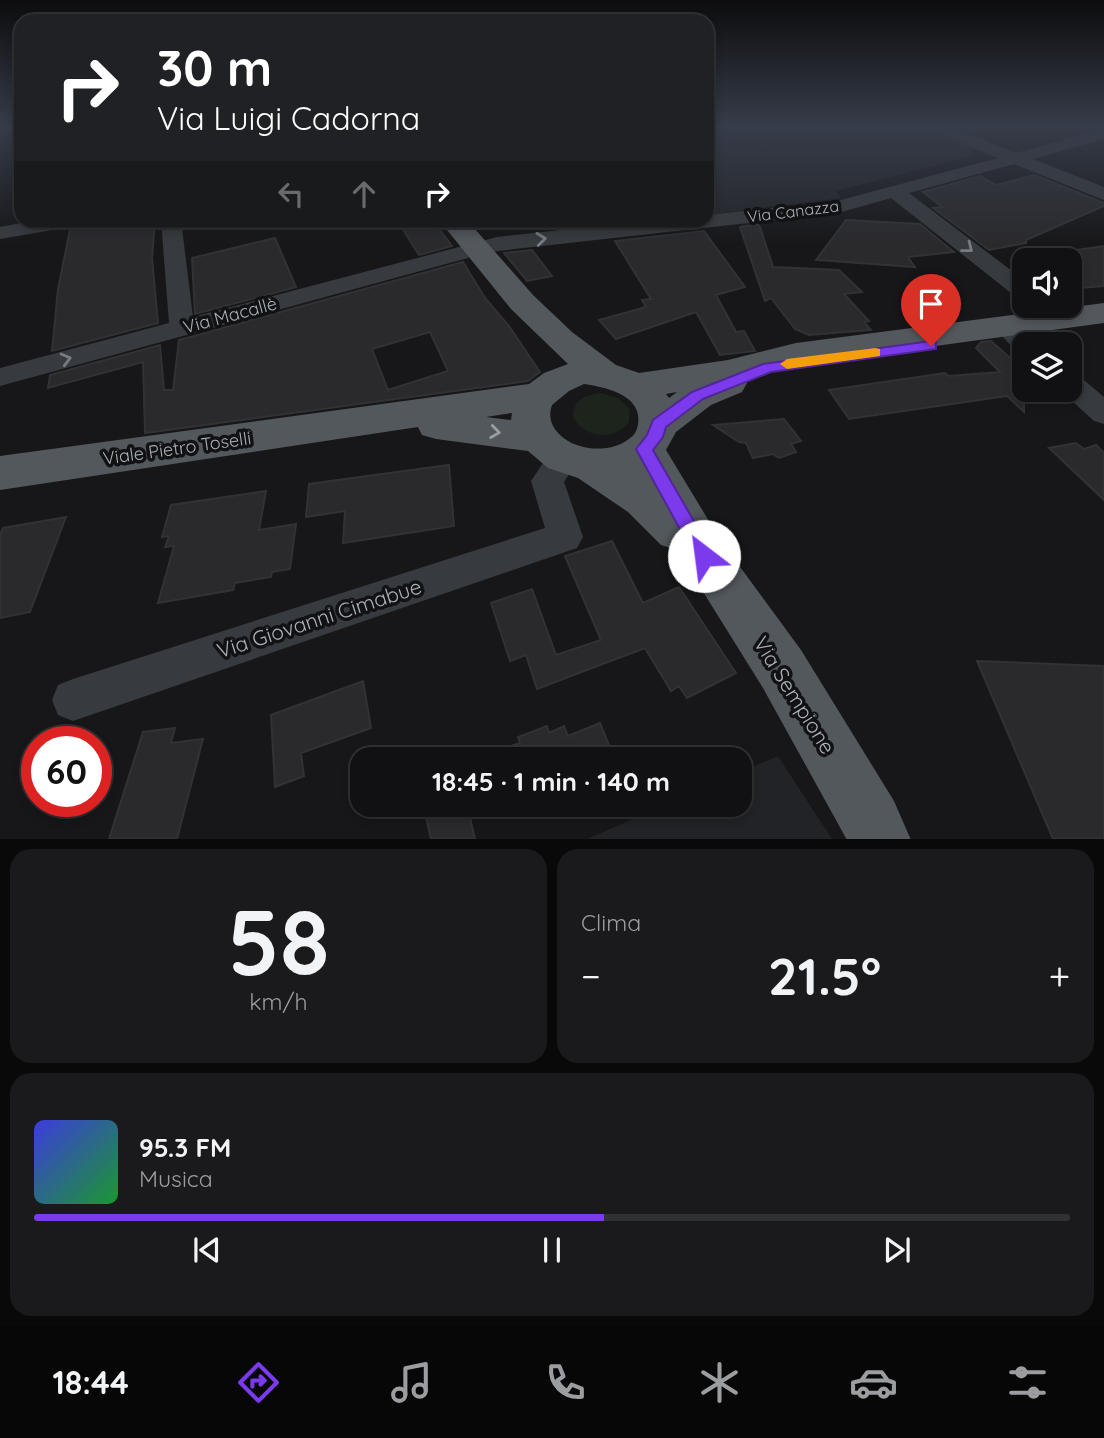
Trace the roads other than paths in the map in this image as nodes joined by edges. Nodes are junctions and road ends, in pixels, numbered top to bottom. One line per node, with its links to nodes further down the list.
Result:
1 (984, 166): 3 (street, Via Canazza)
2 (1034, 166): 4 (street)
3 (894, 191): 5 (street, Via Canazza); 7 (street)
4 (1104, 194)
5 (838, 207): 6 (street, Via Canazza, one-way to 5); 7 (street)
6 (714, 220)
7 (933, 220): 15 (street, one-way to 15)
8 (29, 228): 12 (street)
9 (172, 228): 20 (street)
10 (456, 228): 13 (main road)
11 (639, 228): 13 (street, Via Canazza, one-way to 11)
12 (0, 233)
13 (467, 251): 14 (main road); 20 (street, Via Macallè)
14 (498, 277): 23 (main road); 26 (main road)
15 (1012, 283)
16 (1082, 313): 17 (main road)
17 (1104, 313)
18 (1020, 318): 25 (main road)
19 (1104, 323): 21 (main road)
20 (182, 327): 24 (street, Via Macallè, one-way to 20)
21 (1059, 332)
22 (1012, 341): 30 (main road)
23 (603, 373): 25 (main road); 26 (main road)
24 (0, 377)
25 (638, 386): 30 (main road)
26 (544, 390): 29 (main road, Viale Pietro Toselli); 31 (main road)
27 (1082, 394): 28 (street)
28 (1104, 413)
29 (354, 424): 31 (main road, Viale Pietro Toselli, one-way to 31); 32 (main road, Viale Pietro Toselli)
30 (652, 436): 31 (main road); 33 (main road, Via Sempione)
31 (564, 453): 33 (main road, Via Sempione); 34 (street, Via Giovanni Cimabue)
32 (0, 473)
33 (704, 556): 35 (main road, Via Sempione)
34 (73, 700)
35 (879, 839)

